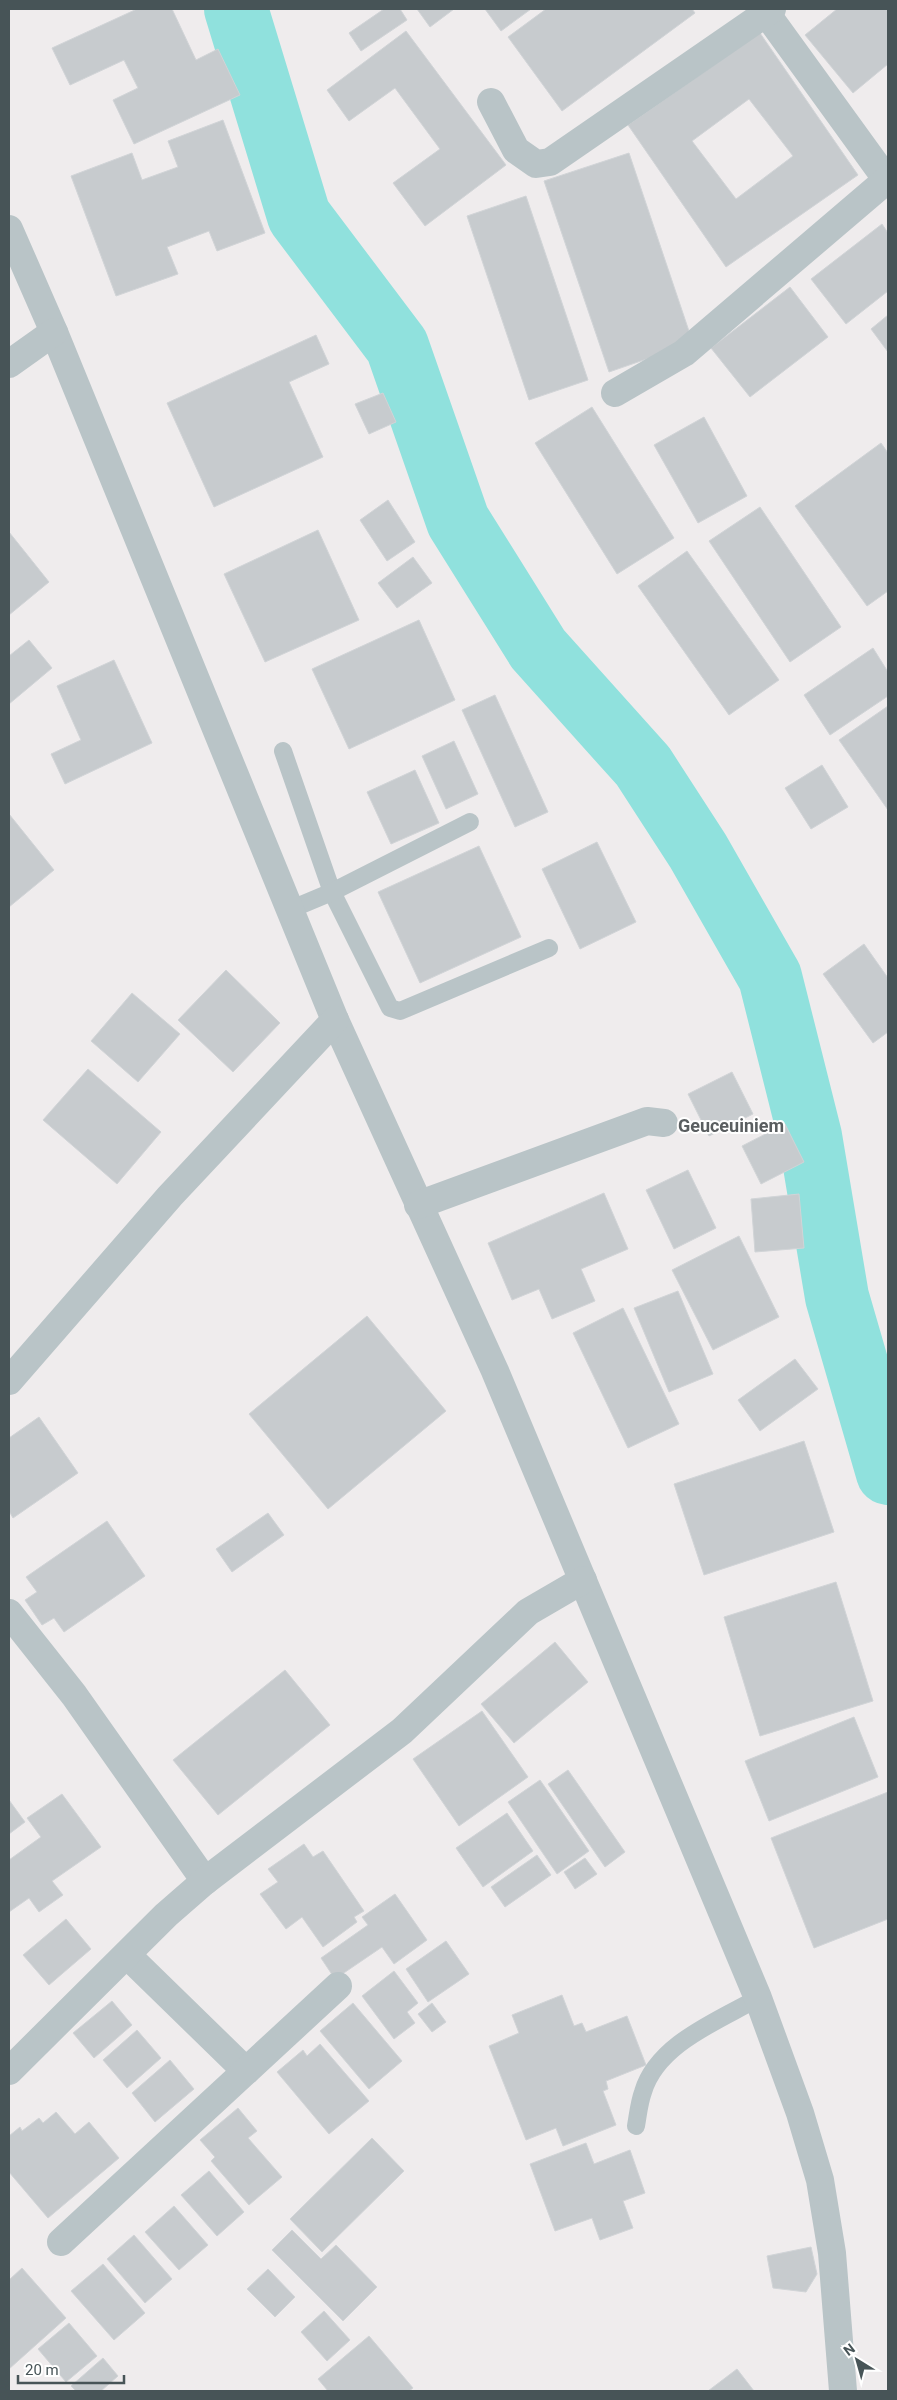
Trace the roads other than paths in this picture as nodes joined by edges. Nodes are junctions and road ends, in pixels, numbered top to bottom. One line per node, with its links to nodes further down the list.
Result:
1 (769, 11): 2 (street); 3 (street)
2 (491, 102)
3 (887, 179): 7 (street)
4 (9, 229): 5 (street)
5 (54, 332): 6 (street); 11 (street)
6 (9, 364)
7 (615, 393)
8 (283, 751): 10 (lane)
9 (470, 822): 10 (lane)
10 (332, 892): 11 (lane); 12 (lane)
11 (289, 910): 13 (street)
12 (549, 948)
13 (335, 1020): 15 (street); 16 (street)
14 (664, 1123): 15 (street)
15 (418, 1205): 17 (street)
16 (9, 1381)
17 (583, 1580): 19 (street); 22 (street)
18 (9, 1613): 19 (street)
19 (205, 1881): 20 (street)
20 (127, 1955): 23 (street); 24 (street)
21 (338, 1986): 24 (street)
22 (758, 1998): 25 (lane); 27 (street)
23 (9, 2070)
24 (246, 2071): 26 (street)
25 (636, 2126)
26 (61, 2242)
27 (843, 2391)

